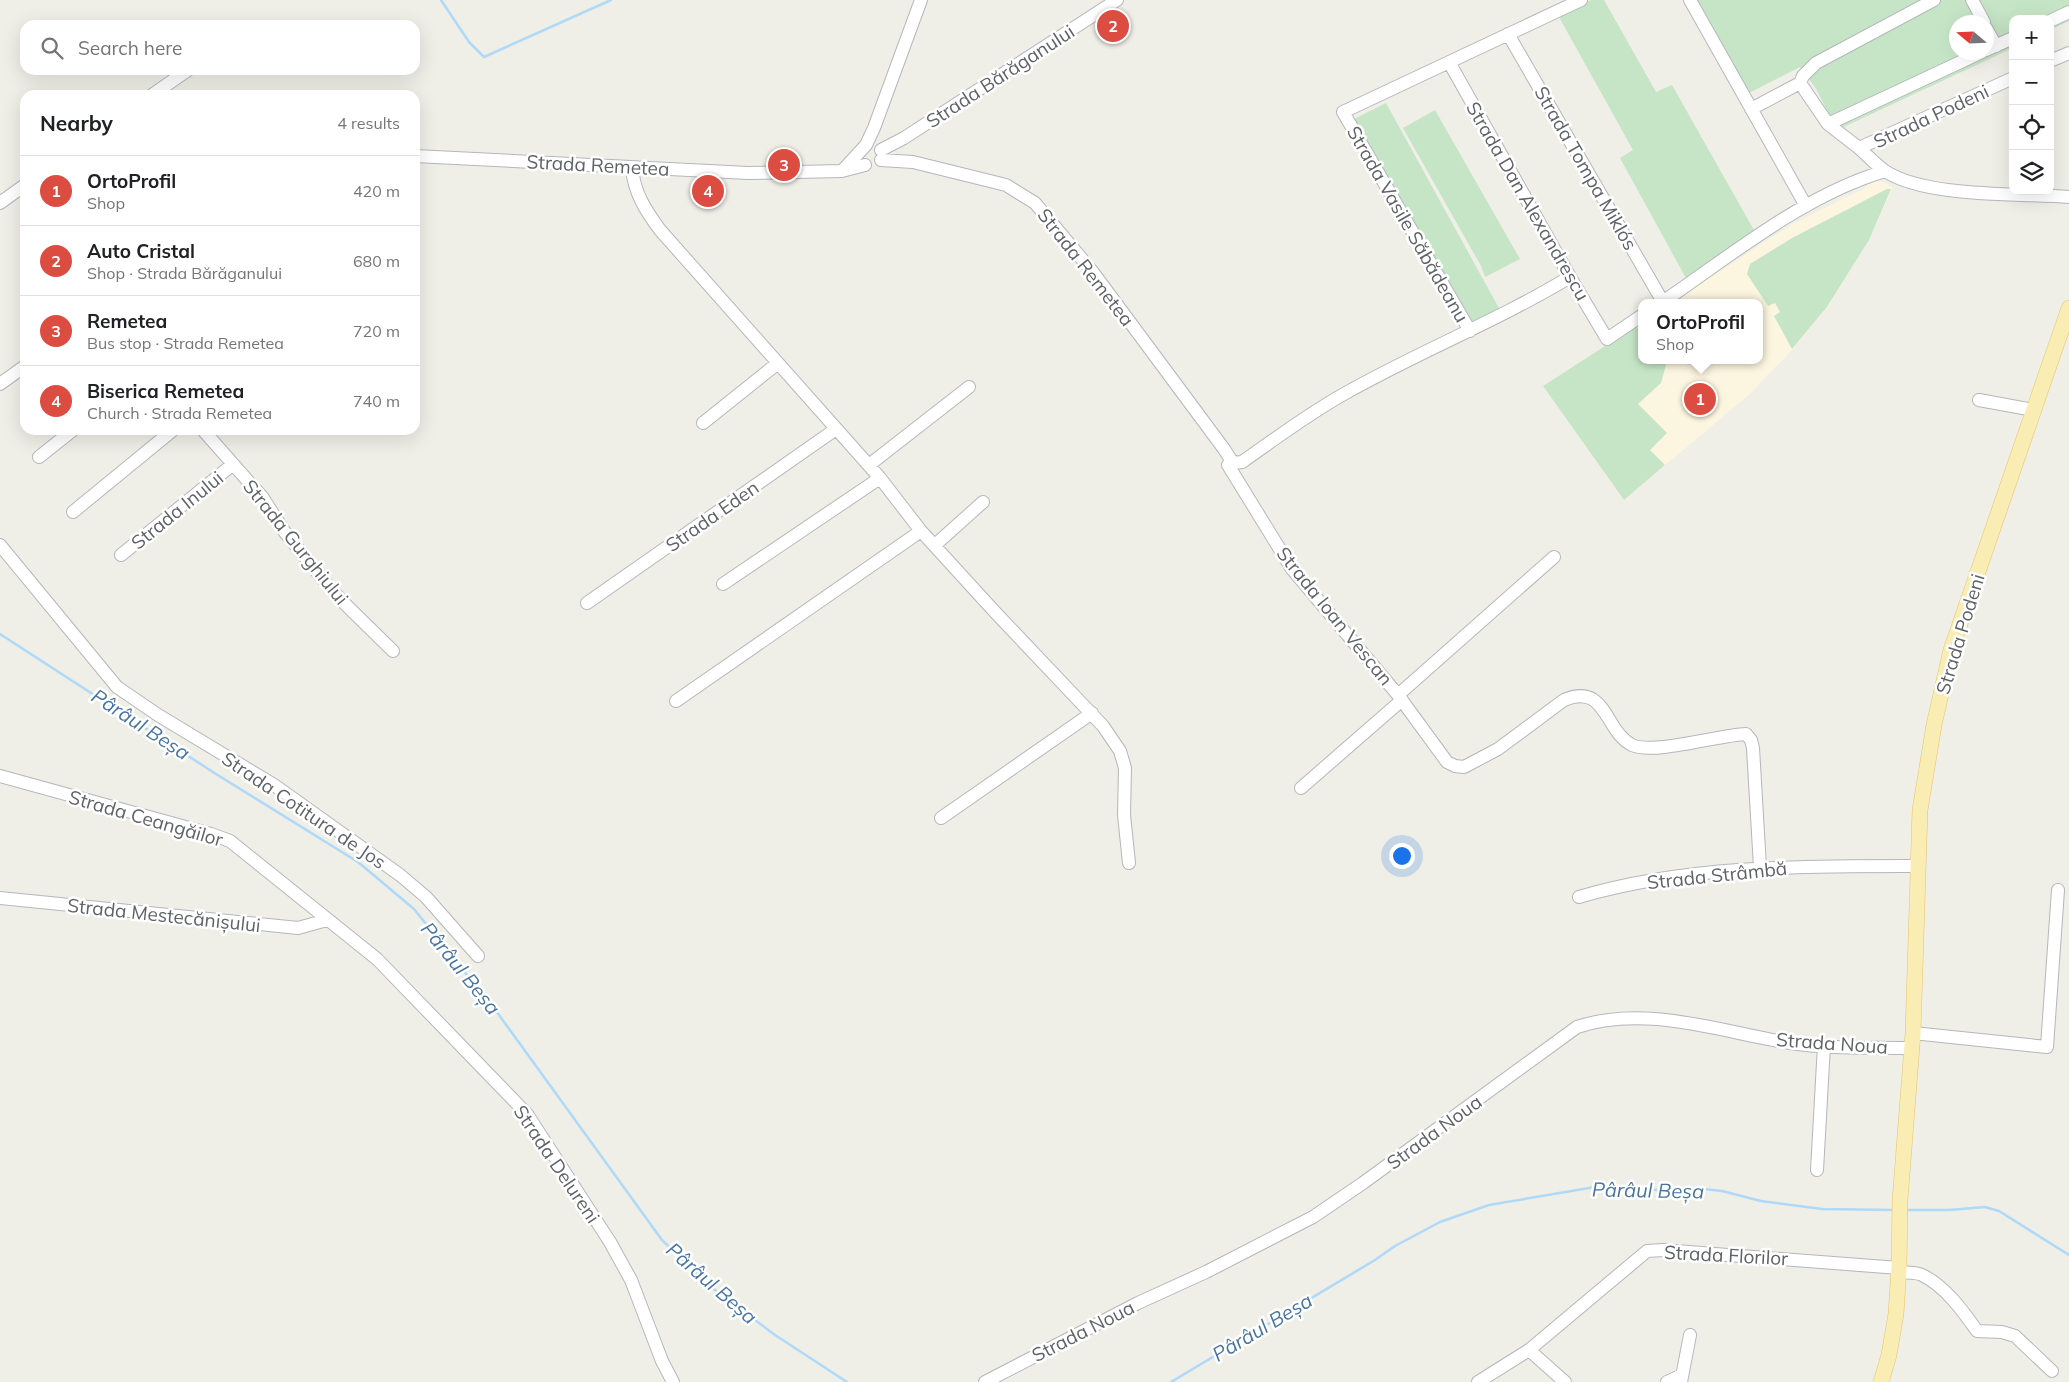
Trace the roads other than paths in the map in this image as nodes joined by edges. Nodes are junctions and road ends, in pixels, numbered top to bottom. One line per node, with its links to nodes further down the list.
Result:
1 (921, 0): 24 (street)
2 (1117, 0): 24 (street, Strada Bărăganului)
3 (1581, 0): 10 (street, Strada Vasile Săbădeanu)
4 (1690, 0): 21 (street)
5 (1934, 0): 19 (street)
6 (1972, 0): 8 (street)
7 (2069, 12): 9 (street)
8 (1980, 15)
9 (2054, 19)
10 (1508, 34): 16 (street, Strada Vasile Săbădeanu); 34 (street, Strada Tompa Miklós)
11 (2009, 40): 12 (street)
12 (1994, 47)
13 (2069, 53): 15 (street)
14 (1965, 60): 22 (street)
15 (2052, 60)
16 (1449, 62): 33 (street, Strada Dan Alexandrescu); 38 (street, Strada Vasile Săbădeanu)
17 (181, 75): 20 (street)
18 (2009, 80): 23 (street, Strada Podeni)
19 (1800, 84): 21 (street); 22 (street)
20 (159, 90)
21 (1751, 109): 32 (street)
22 (1828, 124): 23 (street)
23 (1859, 148): 28 (street, Strada Podeni)
24 (873, 151): 27 (street); 27 (street, Strada Remetea); 51 (street, Strada Remetea)
25 (420, 156): 26 (street, Strada Remetea)
26 (632, 168): 27 (street, Strada Remetea); 39 (street)
27 (842, 171)
28 (1885, 171): 30 (street, Strada Podeni); 32 (street)
29 (20, 189): 31 (street)
30 (2069, 197)
31 (0, 203)
32 (1806, 206): 35 (street)
33 (1570, 277): 37 (street, Strada Dan Alexandrescu); 38 (street, Strada Vasile Săbădeanu)
34 (1660, 299)
35 (1666, 299)
36 (2069, 308): 44 (main road, Strada Podeni)
37 (1638, 318)
38 (1470, 331): 51 (street, Strada Vasile Săbădeanu)
39 (778, 363): 45 (street); 46 (street)
40 (20, 370): 41 (street)
41 (0, 384)
42 (969, 387): 53 (street)
43 (1979, 400): 44 (street)
44 (2034, 410): 72 (main road, Strada Podeni)
45 (703, 422)
46 (836, 429): 53 (street); 63 (street, Strada Eden)
47 (67, 435): 50 (street)
48 (167, 435): 56 (street)
49 (207, 435): 52 (street, Strada Gurghiului)
50 (39, 457)
51 (1233, 463): 65 (street, Strada Ioan Vescan)
52 (232, 465): 60 (street, Strada Inului); 64 (street, Strada Gurghiului)
53 (869, 465): 54 (street)
54 (880, 478): 57 (street); 62 (street)
55 (983, 502): 59 (street)
56 (73, 512)
57 (921, 531): 59 (street); 66 (street)
58 (0, 544): 78 (street, Strada Cotitura de Jos)
59 (934, 545): 67 (street)
60 (121, 555)
61 (1554, 557): 65 (street, Strada Ioan Vescan)
62 (723, 584)
63 (587, 603)
64 (393, 651)
65 (1400, 698): 69 (street, Strada Ioan Vescan); 73 (street, Strada Ioan Vescan)
66 (676, 701)
67 (1092, 714): 70 (street); 71 (street)
68 (0, 776): 77 (street, Strada Ceangăilor)
69 (1301, 788)
70 (941, 818)
71 (1128, 862)
72 (1917, 866): 73 (street, Strada Strâmbă); 79 (main road, Strada Podeni)
73 (1760, 867): 75 (street, Strada Strâmbă)
74 (2058, 890): 79 (street, Strada Noua)
75 (1579, 897)
76 (0, 898): 77 (street, Strada Mestecănișului)
77 (327, 920): 87 (street, Strada Delureni)
78 (478, 956)
79 (1912, 1040): 80 (street, Strada Noua); 82 (main road, Strada Podeni)
80 (1824, 1045): 81 (street); 88 (street, Strada Noua)
81 (1817, 1170)
82 (1899, 1270): 84 (street, Strada Florilor); 85 (street, Strada Florilor); 92 (main road, Strada Podeni)
83 (1690, 1335): 86 (street)
84 (1529, 1350): 89 (street, Strada Florilor); 90 (street)
85 (2052, 1371)
86 (1681, 1378): 91 (street)
87 (672, 1382)
88 (985, 1382)
89 (1478, 1382)
90 (1565, 1382)
91 (1667, 1382)
92 (1881, 1382)

